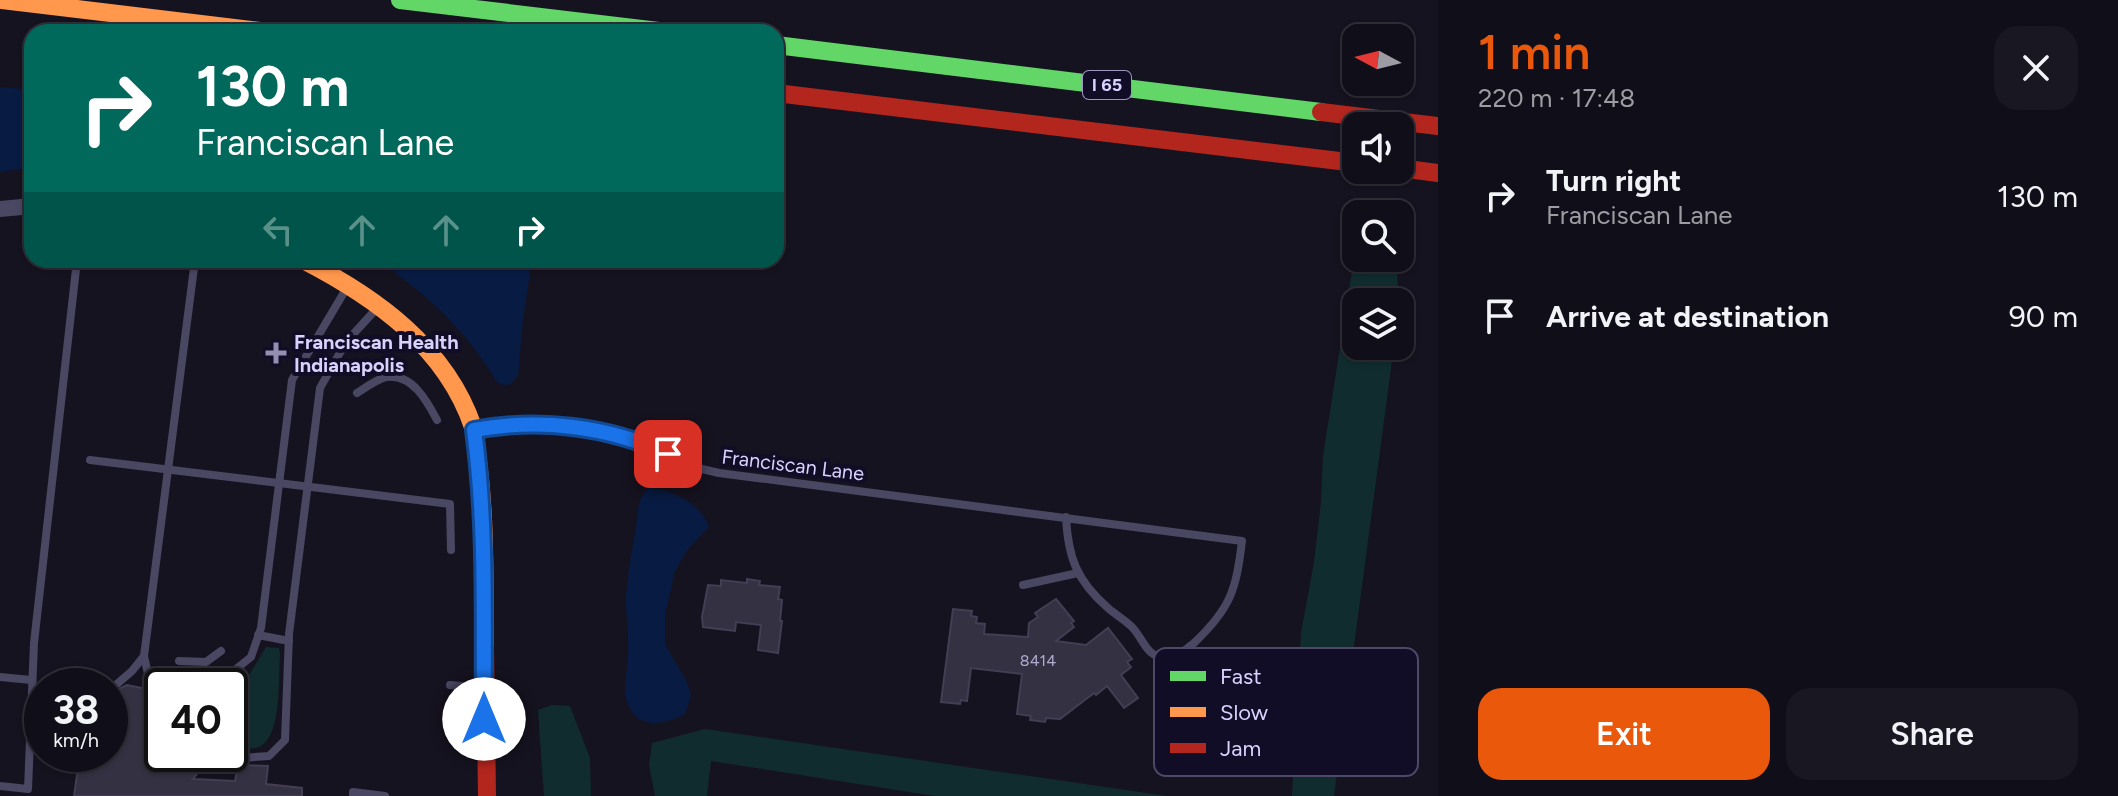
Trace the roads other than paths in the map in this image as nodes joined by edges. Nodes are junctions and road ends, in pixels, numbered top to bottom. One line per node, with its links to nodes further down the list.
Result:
1 (2, 0): 3 (main road)
2 (400, 0): 4 (main road)
3 (202, 24)
4 (600, 24)
5 (784, 46): 7 (main road, I 65)
6 (784, 94): 10 (main road)
7 (1321, 112): 8 (main road); 9 (main road, I 65)
8 (1438, 117)
9 (1438, 126)
10 (1342, 161)
11 (1414, 170): 12 (main road)
12 (1435, 172)
13 (24, 207): 14 (street)
14 (0, 209)
15 (76, 268): 38 (lane)
16 (194, 268): 24 (lane)
17 (318, 268): 18 (main road)
18 (349, 284): 19 (main road); 25 (lane)
19 (380, 305): 22 (main road); 26 (lane)
20 (357, 393): 21 (lane)
21 (437, 420)
22 (474, 430): 27 (lane, Franciscan Lane); 45 (main road)
23 (90, 460): 24 (lane)
24 (167, 469): 25 (lane); 36 (lane)
25 (281, 482): 26 (lane); 31 (lane)
26 (308, 486): 28 (lane); 32 (lane)
27 (1066, 517): 29 (lane, Franciscan Lane); 33 (lane, Franciscan Lane)
28 (451, 550)
29 (1078, 573): 30 (lane); 35 (lane, Franciscan Lane)
30 (1023, 585)
31 (258, 635): 32 (lane); 40 (lane)
32 (289, 641): 46 (lane)
33 (1188, 648)
34 (221, 651): 37 (lane)
35 (1154, 654)
36 (144, 656): 39 (lane); 41 (lane)
37 (179, 661)
38 (32, 668)
39 (147, 668)
40 (237, 668)
41 (128, 674)
42 (0, 677): 43 (lane)
43 (24, 679)
44 (450, 685): 45 (lane)
45 (484, 688): 51 (main road)
46 (248, 757)
47 (28, 772): 48 (lane)
48 (0, 786)
49 (353, 796): 50 (lane)
50 (385, 796)
51 (487, 796)

